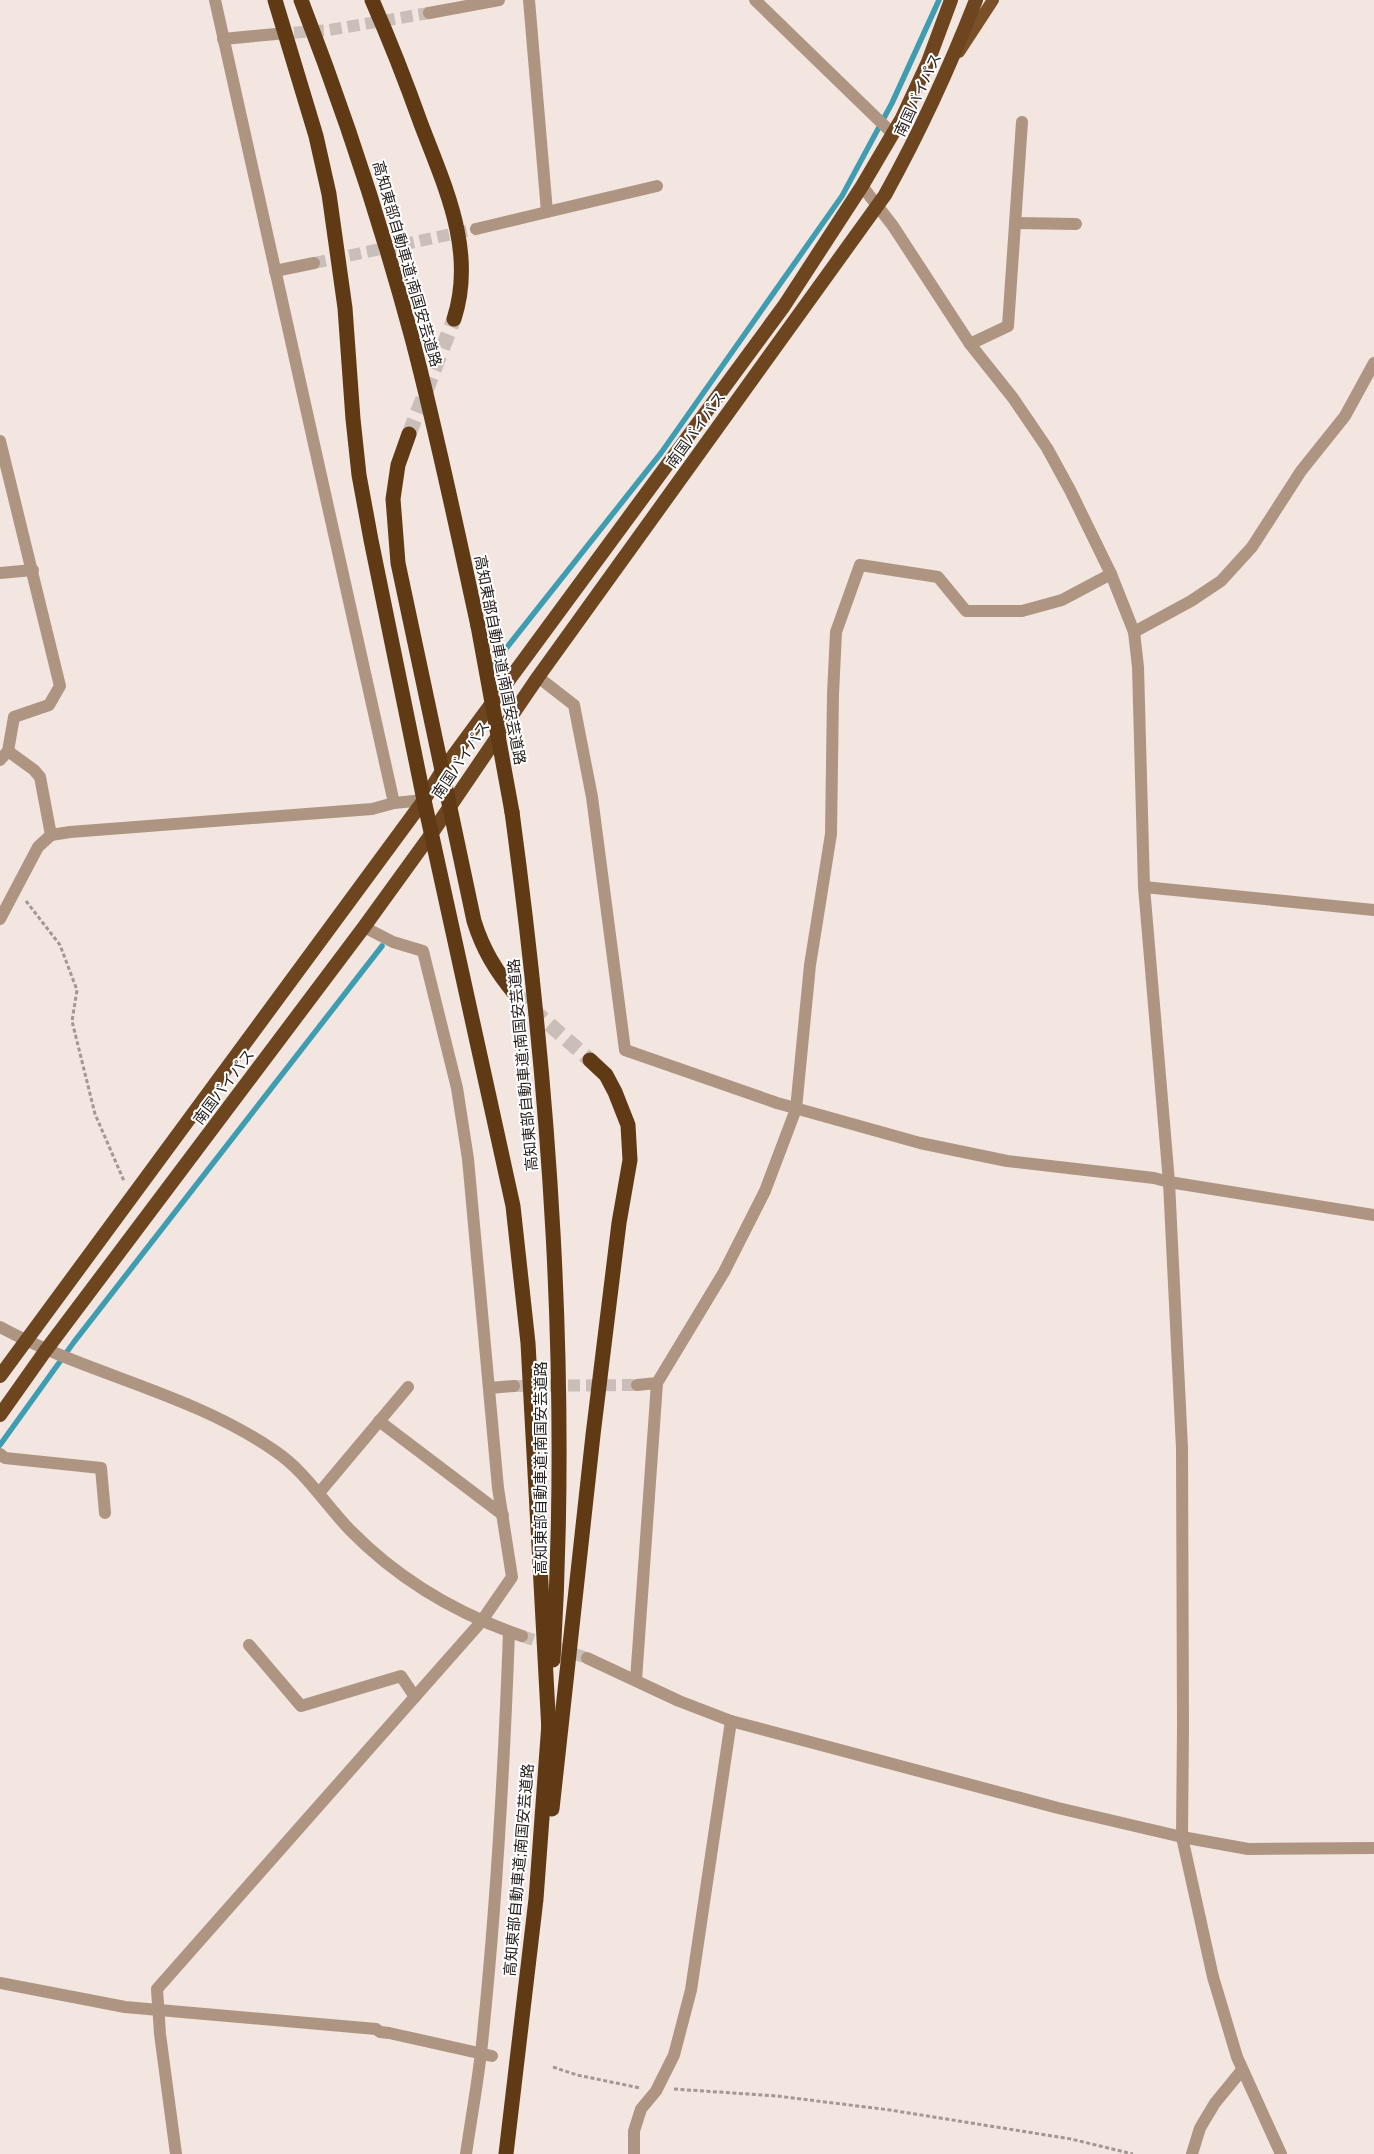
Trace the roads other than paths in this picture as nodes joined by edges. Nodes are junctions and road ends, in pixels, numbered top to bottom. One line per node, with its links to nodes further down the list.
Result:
1 (215, 0): 13 (street)
2 (275, 0): 38 (highway)
3 (301, 0): 73 (highway, 高知東部自動車道;南国安芸道路, bridge)
4 (372, 0): 26 (highway)
5 (499, 0): 11 (street)
6 (529, 0): 20 (street)
7 (755, 0): 16 (street)
8 (951, 0): 16 (highway, 南国バイパス)
9 (976, 0): 14 (highway, 南国バイパス)
10 (993, 0): 14 (main road)
11 (429, 13)
12 (276, 34): 13 (street)
13 (223, 39): 25 (street)
14 (951, 64): 19 (highway, 南国バイパス)
15 (1022, 122): 21 (street)
16 (889, 129): 18 (highway, 南国バイパス)
17 (657, 186): 20 (street)
18 (862, 186): 19 (street); 37 (highway, 南国バイパス)
19 (877, 205): 27 (street); 35 (highway, 南国バイパス)
20 (547, 212): 23 (street)
21 (1015, 223): 22 (street); 27 (street)
22 (1076, 224)
23 (476, 230)
24 (314, 263): 25 (street)
25 (275, 271): 39 (street)
26 (454, 319)
27 (970, 344): 33 (street)
28 (1374, 363): 34 (street)
29 (409, 434): 37 (highway)
30 (0, 441): 31 (street)
31 (33, 570): 32 (street); 36 (street)
32 (0, 573)
33 (1111, 574): 34 (street); 49 (street)
34 (1134, 632): 43 (street)
35 (538, 677): 40 (highway, 南国バイパス); 49 (street)
36 (4, 756): 42 (street)
37 (442, 771): 38 (highway, 南国バイパス); 40 (highway)
38 (424, 800): 39 (street); 41 (highway); 53 (highway, 南国バイパス)
39 (394, 803): 42 (street)
40 (449, 806): 41 (highway, 南国バイパス); 47 (highway)
41 (432, 833): 46 (highway, 南国バイパス); 73 (highway)
42 (51, 835): 45 (street)
43 (1144, 887): 44 (street); 50 (street)
44 (1374, 910)
45 (0, 919)
46 (364, 927): 54 (highway, 南国バイパス); 60 (street)
47 (515, 994)
48 (590, 1060): 76 (highway)
49 (796, 1109): 50 (street); 56 (street)
50 (1169, 1182): 51 (street); 74 (street)
51 (1374, 1215)
52 (0, 1327): 53 (street)
53 (25, 1340): 54 (street); 55 (highway, 南国バイパス)
54 (58, 1354): 61 (highway, 南国バイパス); 64 (street)
55 (0, 1376)
56 (657, 1383): 57 (street); 70 (street)
57 (637, 1385)
58 (514, 1386): 60 (street)
59 (408, 1387): 62 (street)
60 (490, 1388): 66 (street)
61 (0, 1414)
62 (379, 1421): 64 (street); 66 (street)
63 (0, 1454): 65 (street)
64 (319, 1493): 67 (street)
65 (105, 1513)
66 (503, 1515): 67 (street)
67 (481, 1622): 71 (street); 79 (street)
68 (249, 1645): 71 (street)
69 (587, 1658): 70 (street)
70 (636, 1680): 72 (street)
71 (415, 1697): 78 (street)
72 (731, 1721): 74 (street); 84 (street)
73 (549, 1731): 76 (highway, 高知東部自動車道;南国安芸道路)
74 (1182, 1837): 75 (street); 80 (street)
75 (1373, 1845)
76 (536, 1899): 83 (highway, 高知東部自動車道;南国安芸道路)
77 (0, 1983): 78 (street)
78 (158, 2009): 79 (street); 81 (street)
79 (486, 2054): 82 (street)
80 (1242, 2070): 85 (street); 86 (street)
81 (176, 2154)
82 (466, 2154)
83 (506, 2154)
84 (634, 2154)
85 (1192, 2154)
86 (1280, 2154)

